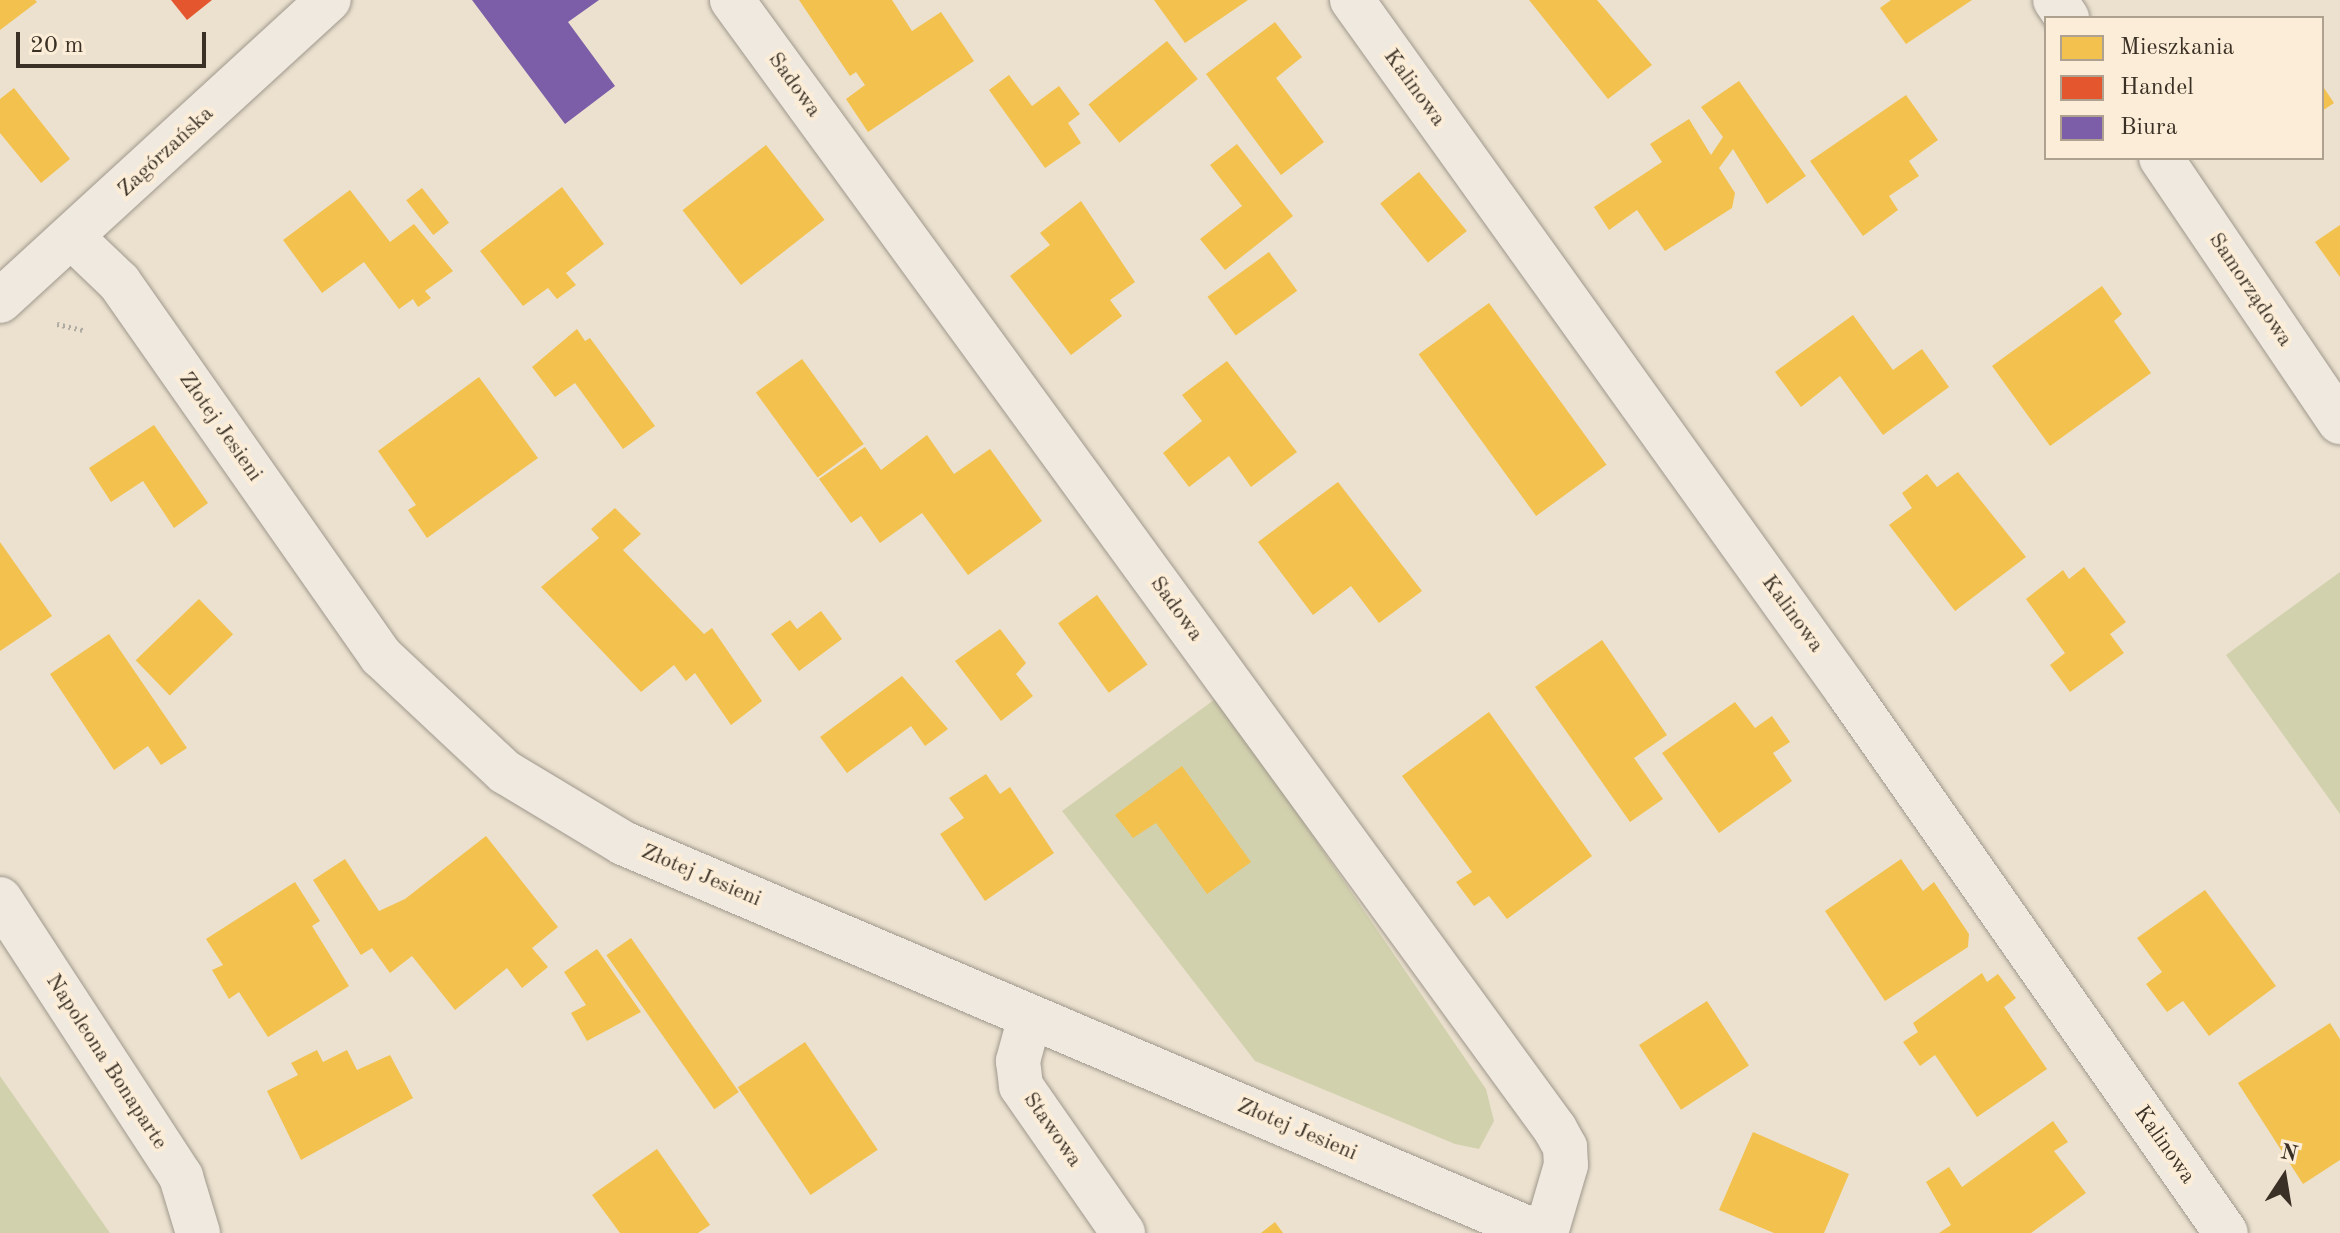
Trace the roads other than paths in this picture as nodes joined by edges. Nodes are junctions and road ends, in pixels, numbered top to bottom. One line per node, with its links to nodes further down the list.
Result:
1 (329, 0): 5 (street, Zagórzańska)
2 (732, 0): 13 (street, Sadowa)
3 (1352, 0): 14 (street, Kalinowa)
4 (2162, 160): 7 (street, Samorządowa)
5 (74, 239): 6 (street, Zagórzańska); 9 (street, Złotej Jesieni)
6 (0, 301)
7 (2340, 422)
8 (0, 899): 10 (street, Napoleona Bonaparte)
9 (1030, 1017): 11 (street, Stawowa); 12 (street, Złotej Jesieni)
10 (198, 1233)
11 (1123, 1233)
12 (1539, 1233)
13 (1546, 1233)
14 (2226, 1233)

